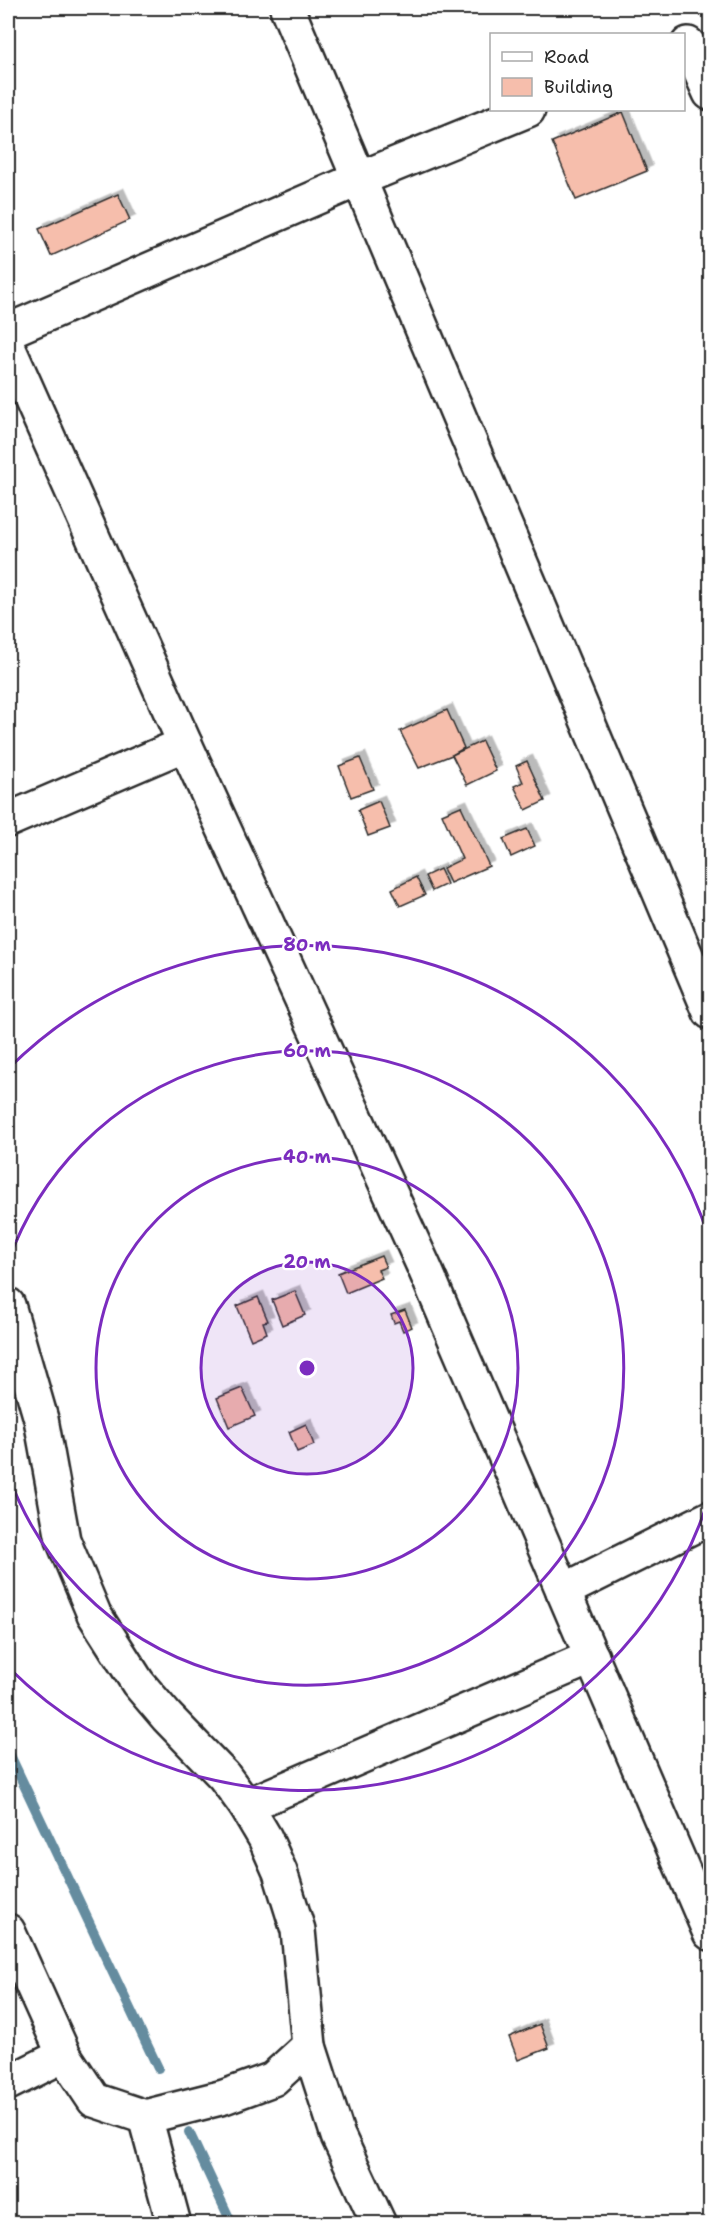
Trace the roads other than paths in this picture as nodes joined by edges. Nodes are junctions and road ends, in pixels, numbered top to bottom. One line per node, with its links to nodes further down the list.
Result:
1 (287, 8): 5 (street)
2 (694, 42): 3 (street)
3 (711, 93)
4 (526, 111): 5 (street)
5 (359, 179): 6 (street); 10 (street)
6 (8, 331)
7 (8, 347): 8 (street)
8 (185, 744): 9 (street); 13 (street)
9 (8, 820)
10 (711, 1012)
11 (8, 1305): 15 (street)
12 (711, 1518): 13 (street)
13 (563, 1591): 14 (street)
14 (592, 1657): 15 (street); 17 (street)
15 (246, 1806): 18 (street)
16 (8, 1931): 19 (street)
17 (711, 1933)
18 (309, 2046): 21 (street); 23 (street)
19 (64, 2055): 20 (street); 21 (street)
20 (8, 2083)
21 (145, 2117): 22 (street)
22 (174, 2223)
23 (379, 2223)

